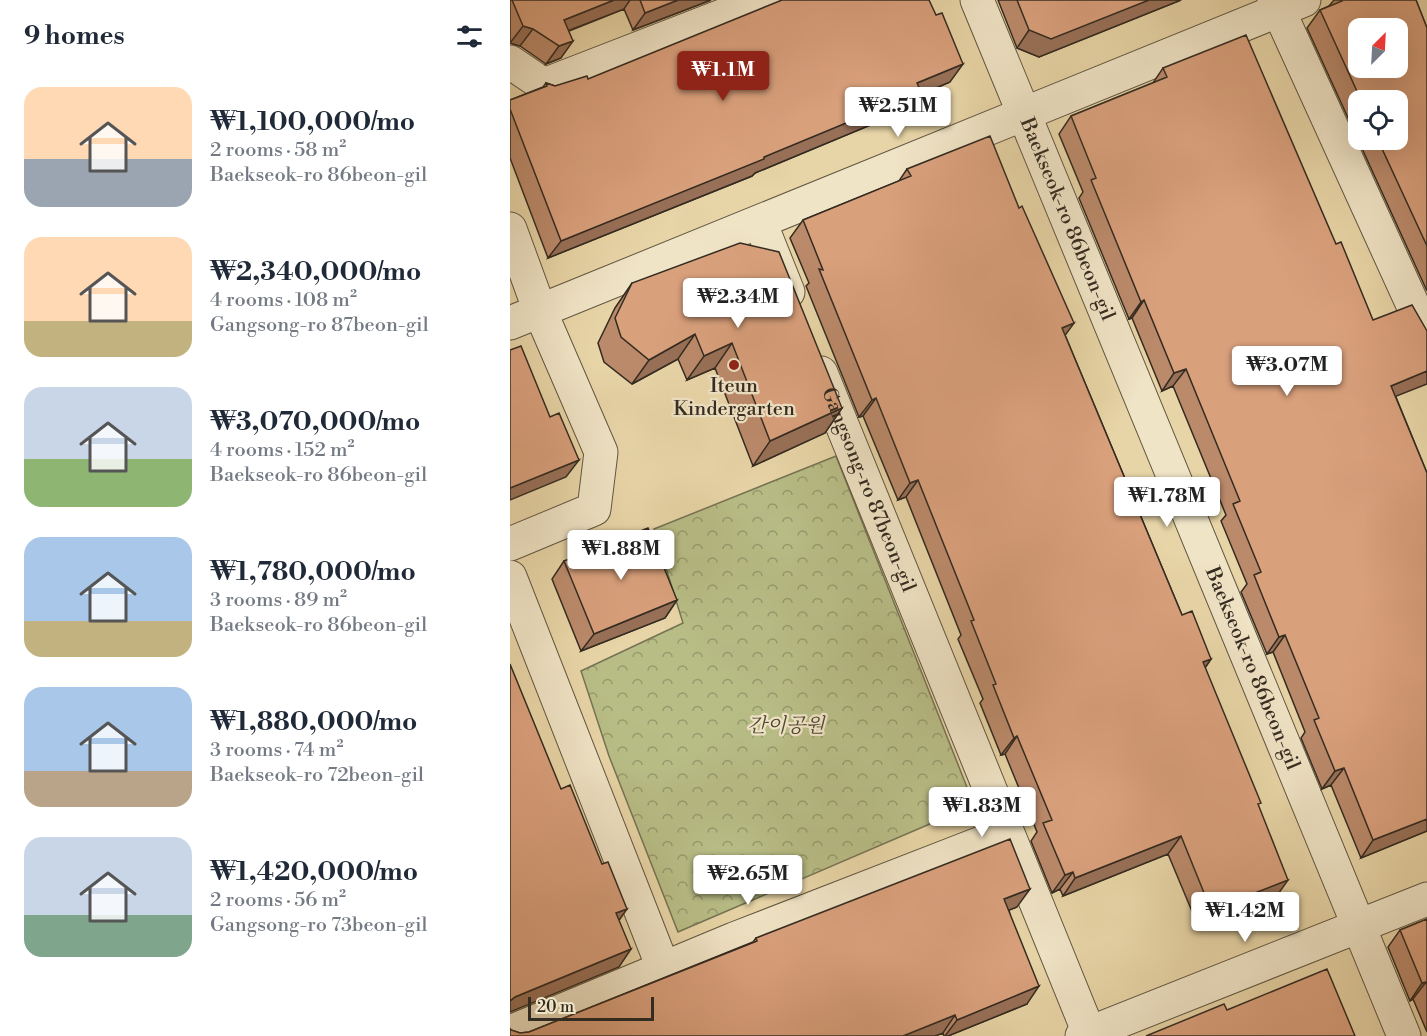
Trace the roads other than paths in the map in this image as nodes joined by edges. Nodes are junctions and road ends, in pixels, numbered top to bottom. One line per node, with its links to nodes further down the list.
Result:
1 (763, 0): 4 (street)
2 (977, 0): 5 (street, Baekseok-ro 86beon-gil)
3 (1285, 4): 5 (street); 10 (street)
4 (510, 62)
5 (1024, 115): 6 (street); 15 (street, Baekseok-ro 86beon-gil)
6 (760, 222): 8 (street); 13 (street, Gangsong-ro 87beon-gil)
7 (510, 229): 8 (street)
8 (540, 311): 9 (street); 11 (street)
9 (510, 323)
10 (1427, 336)
11 (510, 544)
12 (510, 577): 16 (street)
13 (1007, 834): 16 (street); 18 (street, Gangsong-ro 87beon-gil)
14 (1427, 899): 15 (street)
15 (1358, 925): 18 (street); 19 (street, Baekseok-ro 86beon-gil)
16 (664, 970): 17 (street)
17 (510, 1032)
18 (1085, 1035)
19 (1404, 1036)

